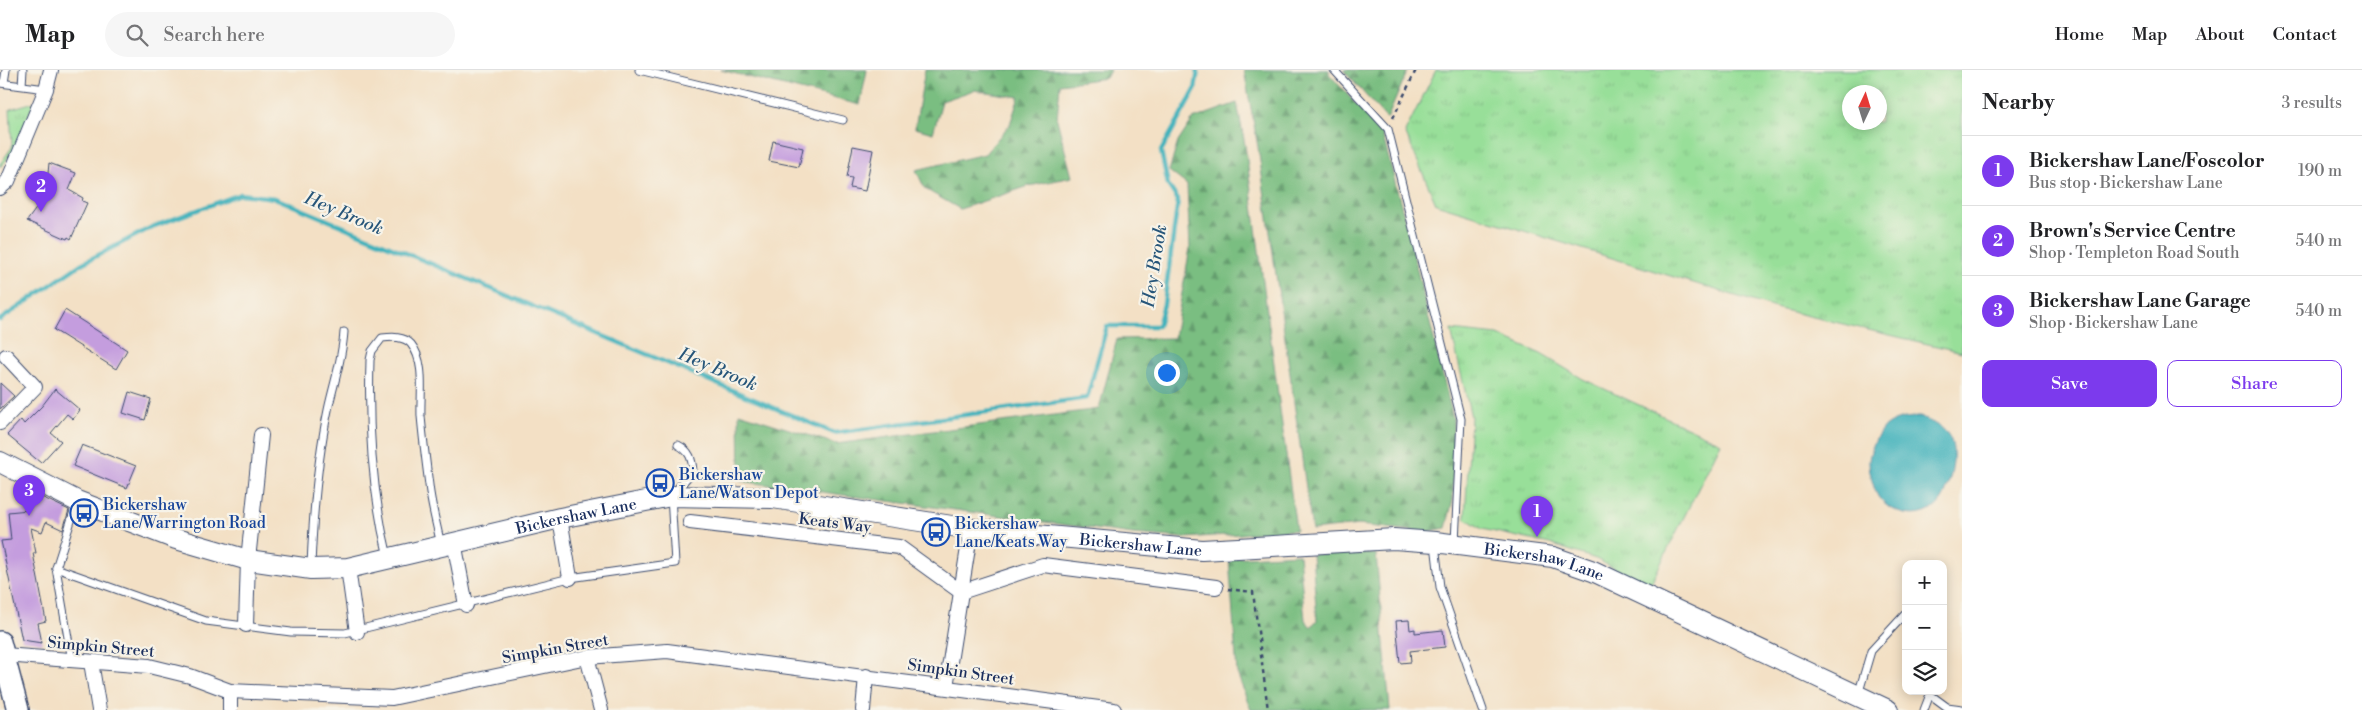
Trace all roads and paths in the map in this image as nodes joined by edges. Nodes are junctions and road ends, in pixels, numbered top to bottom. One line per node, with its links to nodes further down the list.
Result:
1 (6, 70): 7 (lane)
2 (23, 70): 8 (lane)
3 (51, 70): 9 (street)
4 (640, 70): 10 (lane)
5 (1334, 70): 11 (lane)
6 (1416, 70): 11 (path)
7 (2, 83): 8 (lane)
8 (22, 86): 9 (lane)
9 (46, 88): 12 (street)
10 (843, 120)
11 (1388, 129): 25 (lane)
12 (0, 188)
13 (344, 332): 31 (lane)
14 (6, 356): 15 (street)
15 (0, 423)
16 (261, 435): 28 (street)
17 (678, 445): 19 (lane)
18 (0, 462): 20 (main road, Bickershaw Lane)
19 (671, 496): 21 (main road, Bickershaw Lane); 23 (main road, Bickershaw Lane); 32 (lane)
20 (77, 501): 28 (main road, Bickershaw Lane); 29 (lane)
21 (560, 518): 26 (main road, Bickershaw Lane); 32 (street)
22 (690, 522): 34 (street, Keats Way)
23 (971, 529): 24 (main road, Bickershaw Lane); 34 (street)
24 (1435, 542): 25 (main road, Bickershaw Lane); 54 (lane)
25 (1455, 543): 46 (main road, Bickershaw Lane)
26 (447, 544): 27 (main road, Bickershaw Lane); 27 (lane); 35 (street)
27 (388, 559): 30 (main road, Bickershaw Lane)
28 (248, 560): 31 (main road, Bickershaw Lane); 37 (street)
29 (56, 568): 37 (lane); 41 (lane)
30 (348, 568): 31 (main road, Bickershaw Lane); 38 (street)
31 (311, 569)
32 (570, 578): 35 (lane)
33 (1216, 587): 34 (street); 53 (path)
34 (961, 592): 44 (street)
35 (466, 605): 38 (lane)
36 (1902, 617): 46 (lane)
37 (246, 625): 38 (lane)
38 (357, 632)
39 (1, 651): 41 (street, Simpkin Street); 47 (main road)
40 (587, 657): 43 (street, Simpkin Street); 45 (street, Simpkin Street); 50 (street)
41 (72, 661): 42 (street, Simpkin Street)
42 (91, 662): 45 (street, Simpkin Street); 48 (street)
43 (866, 676): 44 (street, Simpkin Street); 51 (street)
44 (946, 687): 52 (street, Simpkin Street)
45 (230, 691): 49 (street)
46 (1858, 695): 55 (main road, Bickershaw Lane)
47 (18, 710)
48 (99, 710)
49 (230, 710)
50 (601, 710)
51 (863, 710)
52 (1114, 710)
53 (1268, 710)
54 (1483, 710)
55 (1888, 710)
56 (1924, 710): 57 (lane)
57 (1962, 710)

